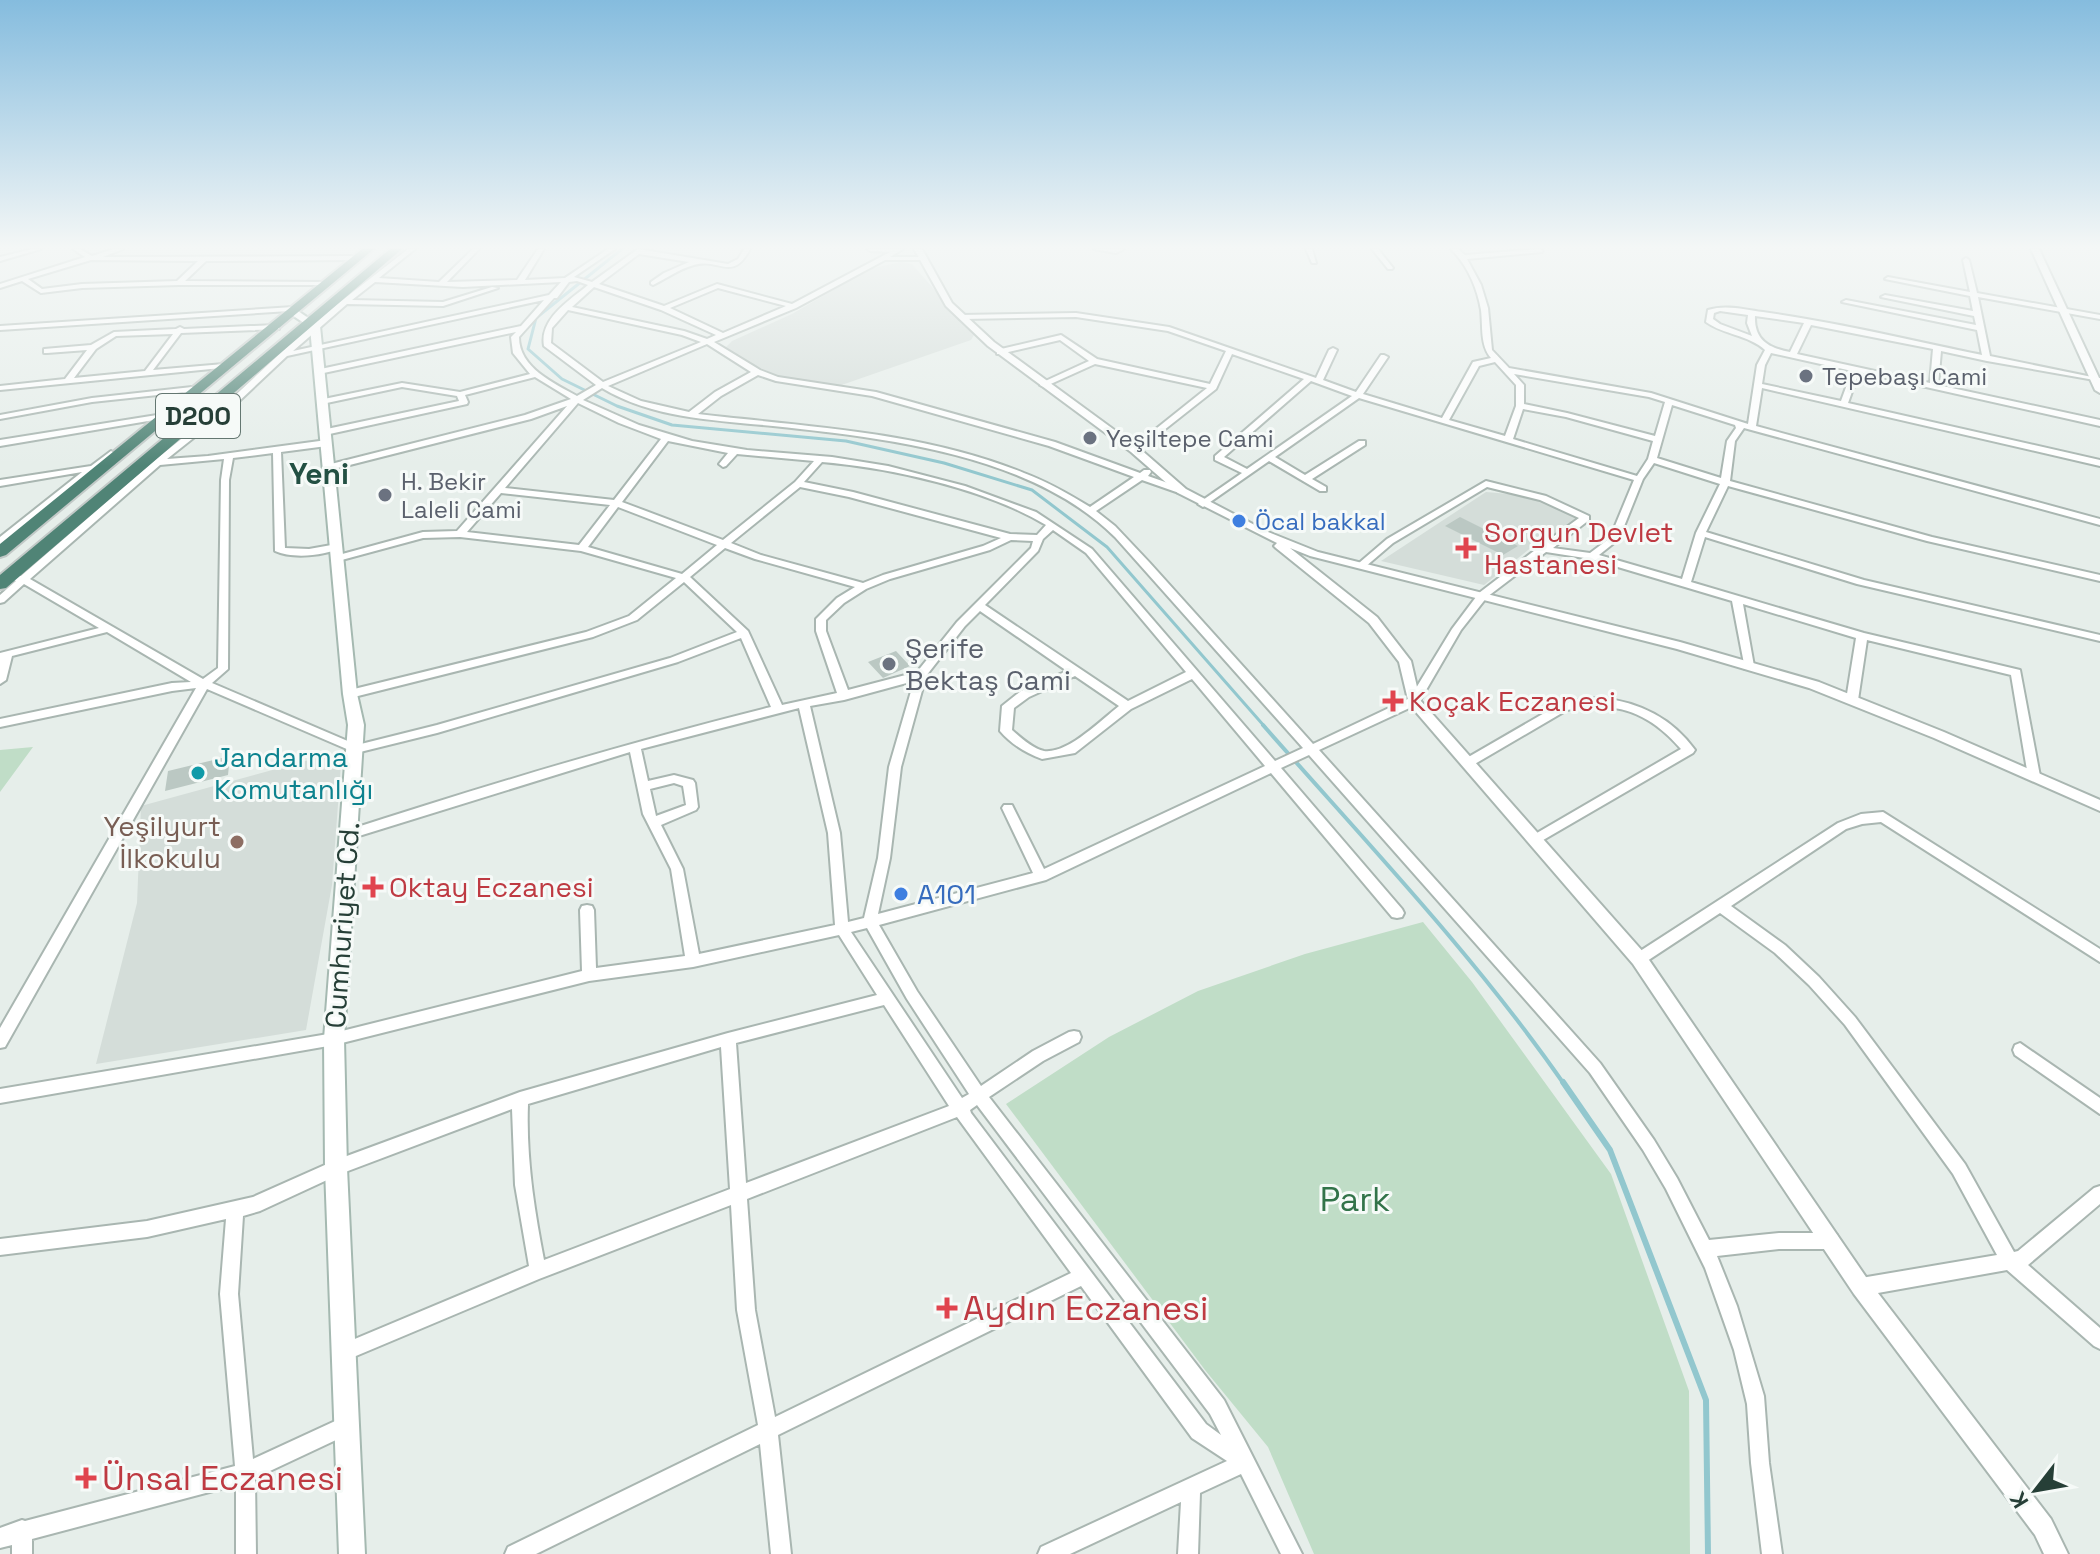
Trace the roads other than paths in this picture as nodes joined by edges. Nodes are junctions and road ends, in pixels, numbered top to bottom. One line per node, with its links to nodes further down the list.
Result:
1 (105, 322): 20 (street)
2 (279, 322): 19 (highway, D200)
3 (439, 322): 27 (street)
4 (528, 322): 21 (street)
5 (553, 322): 53 (street)
6 (635, 322): 26 (street)
7 (693, 322): 24 (street)
8 (757, 322): 24 (street)
9 (968, 322): 34 (street)
10 (1119, 322): 30 (street)
11 (1485, 322): 38 (street)
12 (1713, 322): 25 (street)
13 (1751, 322): 25 (street)
14 (1808, 322): 29 (street); 36 (street)
15 (1945, 322): 22 (street)
16 (1978, 322): 22 (street)
17 (2069, 322): 50 (street)
18 (312, 323): 27 (main road, Cumhuriyet Cd.); 35 (street); 121 (highway, D200)
19 (273, 327): 23 (street); 41 (street); 115 (highway, D200)
20 (0, 328)
21 (522, 328): 45 (street); 47 (street)
22 (1978, 328): 39 (street)
23 (180, 329): 28 (street); 44 (street)
24 (724, 336): 26 (street)
25 (1757, 340): 32 (street)
26 (709, 342): 46 (street); 53 (street)
27 (316, 346): 35 (street); 45 (main road, Cumhuriyet Cd.)
28 (93, 347): 33 (street); 48 (street)
29 (1937, 349): 39 (street); 54 (street)
30 (1230, 350): 49 (street); 55 (street)
31 (1333, 350): 49 (street)
32 (1769, 350): 36 (street); 52 (street)
33 (47, 351)
34 (1000, 352): 40 (street); 51 (street)
35 (287, 354): 85 (street)
36 (1793, 354): 42 (street)
37 (1384, 357): 59 (street)
38 (1497, 359): 43 (street); 68 (street)
39 (1987, 359): 50 (street)
40 (1094, 361): 51 (street); 55 (street)
41 (221, 366): 44 (street); 57 (street)
42 (1856, 369): 54 (street); 63 (street)
43 (1507, 370): 62 (street); 64 (street)
44 (148, 372): 48 (street)
45 (319, 372): 61 (main road, Cumhuriyet Cd.)
46 (757, 372): 65 (street); 92 (street)
47 (538, 374): 58 (street); 60 (street)
48 (69, 379): 56 (street)
49 (1315, 379): 59 (street); 91 (street)
50 (2099, 384)
51 (1044, 385): 79 (street)
52 (1758, 385): 63 (street); 71 (street)
53 (601, 386): 60 (street); 65 (street)
54 (1934, 386): 69 (street)
55 (1213, 387): 79 (street)
56 (0, 388)
57 (192, 389): 66 (street); 67 (street)
58 (460, 394): 61 (street); 72 (street)
59 (1358, 395): 68 (street); 82 (street)
60 (577, 400): 73 (street); 88 (street); 99 (street)
61 (322, 402): 72 (main road, Cumhuriyet Cd.)
62 (1669, 402): 70 (street); 75 (street)
63 (1844, 404): 86 (street)
64 (1520, 406): 74 (street); 75 (street)
65 (692, 414): 103 (street)
66 (0, 417)
67 (157, 417): 76 (street); 89 (street)
68 (1445, 420): 74 (street)
69 (2100, 423)
70 (1739, 424): 71 (street); 96 (street)
71 (1752, 426): 104 (street)
72 (326, 438): 80 (street); 88 (main road, Cumhuriyet Cd.)
73 (666, 438): 78 (street); 101 (street)
74 (1509, 438): 94 (street)
75 (1657, 439): 84 (street)
76 (0, 443)
77 (1362, 443): 93 (street)
78 (735, 450): 83 (street); 87 (street)
79 (1135, 450): 90 (street)
80 (277, 451): 81 (street); 116 (street)
81 (229, 457): 85 (street); 138 (street)
82 (1270, 458): 91 (street); 93 (street)
83 (820, 459): 97 (street); 105 (street)
84 (1652, 459): 94 (street); 96 (street)
85 (158, 462): 121 (street)
86 (2100, 463)
87 (723, 464)
88 (330, 467): 116 (main road, Cumhuriyet Cd.)
89 (94, 468): 95 (street); 111 (street)
90 (1153, 468): 92 (street); 100 (street)
91 (1249, 473): 102 (street)
92 (1143, 475): 100 (street); 103 (street)
93 (1305, 479): 98 (street)
94 (1639, 479): 117 (street)
95 (0, 483)
96 (1725, 483): 106 (street); 120 (street)
97 (798, 484): 109 (street); 112 (street)
98 (1323, 489)
99 (501, 490): 101 (street); 107 (street)
100 (1182, 491): 102 (street)
101 (616, 503): 112 (street); 113 (street)
102 (1203, 504): 108 (street)
103 (1090, 511): 149 (street)
104 (2100, 522)
105 (1052, 525): 110 (street); 135 (street)
106 (1701, 533): 122 (street); 131 (street)
107 (460, 534): 113 (street); 116 (street)
108 (1264, 534): 118 (street); 142 (street)
109 (1010, 537): 110 (street); 123 (street)
110 (1039, 538): 127 (street)
111 (0, 542)
112 (725, 542): 119 (street); 123 (street)
113 (582, 548): 119 (street)
114 (1542, 549): 117 (street); 118 (street); 124 (street)
115 (0, 552)
116 (337, 552): 139 (main road, Cumhuriyet Cd.)
117 (1592, 556): 122 (street)
118 (1362, 565): 124 (street)
119 (686, 578): 129 (street); 139 (street)
120 (2100, 578)
121 (11, 580): 125 (street); 128 (street)
122 (1686, 582): 126 (street)
123 (862, 586): 140 (street)
124 (1483, 595): 133 (street); 142 (street)
125 (0, 600)
126 (1737, 601): 130 (street); 133 (street)
127 (981, 607): 134 (street); 136 (street)
128 (110, 628): 132 (street); 138 (street)
129 (744, 633): 145 (street); 148 (street)
130 (1862, 636): 141 (street); 152 (street)
131 (2100, 638)
132 (4, 656): 137 (street)
133 (1749, 666): 141 (street)
134 (1074, 672): 144 (street); 144 (street)
135 (1194, 673): 144 (street); 151 (street)
136 (921, 675): 140 (street); 163 (street)
137 (0, 680)
138 (204, 684): 146 (street); 148 (street); 170 (street)
139 (350, 694): 148 (main road, Cumhuriyet Cd.)
140 (844, 696): 143 (street)
141 (1852, 700): 152 (street)
142 (1414, 701): 149 (street); 150 (street)
143 (804, 704): 145 (street); 164 (street)
144 (1127, 706)
145 (778, 709): 147 (street)
146 (0, 723)
147 (635, 748): 153 (street); 157 (street)
148 (356, 749): 157 (main road, Cumhuriyet Cd.)
149 (1314, 750): 151 (street); 187 (street)
150 (1469, 762): 158 (street); 158 (street)
151 (1275, 768): 159 (street); 162 (street)
152 (2034, 776): 154 (street)
153 (643, 786): 156 (street); 156 (street)
154 (2100, 806)
155 (1008, 808): 159 (street)
156 (653, 823): 167 (street)
157 (346, 835): 172 (main road, Cumhuriyet Cd.)
158 (1534, 840): 166 (street)
159 (1041, 876): 163 (street)
160 (1721, 906): 165 (street); 166 (street); 188 (street)
161 (587, 910): 168 (street)
162 (1397, 913)
163 (870, 921): 164 (street); 177 (street)
164 (842, 929): 167 (street); 169 (street)
165 (2100, 956)
166 (1639, 959): 185 (street)
167 (693, 961): 168 (street)
168 (589, 975): 172 (street)
169 (888, 998): 173 (street); 180 (street)
170 (6, 1023): 174 (street)
171 (1074, 1037): 177 (street)
172 (334, 1039): 176 (street); 181 (main road, Cumhuriyet Cd.)
173 (728, 1039): 178 (street); 183 (street)
174 (0, 1042)
175 (2020, 1050): 179 (street)
176 (0, 1096)
177 (979, 1096): 180 (street); 196 (street)
178 (520, 1099): 181 (street); 189 (street)
179 (2100, 1107)
180 (959, 1109): 183 (street); 190 (street)
181 (336, 1168): 184 (street); 193 (main road, Cumhuriyet Cd.)
182 (2100, 1194): 188 (street)
183 (739, 1196): 189 (street); 195 (street)
184 (235, 1209): 186 (street); 197 (street)
185 (1831, 1241): 187 (street); 191 (street)
186 (0, 1247)
187 (1707, 1249): 209 (street)
188 (2010, 1261): 191 (street); 192 (street)
189 (538, 1271): 193 (street)
190 (1083, 1276): 195 (street); 196 (street)
191 (1861, 1287): 210 (street)
192 (2100, 1340)
193 (344, 1352): 194 (main road, Cumhuriyet Cd.)
194 (346, 1425): 197 (street); 203 (main road, Cumhuriyet Cd.)
195 (768, 1430): 204 (street); 205 (street)
196 (1246, 1462): 198 (street); 208 (street)
197 (245, 1473): 199 (street); 202 (street)
198 (1191, 1488): 206 (street); 207 (street)
199 (22, 1530): 200 (street); 201 (street)
200 (0, 1538)
201 (22, 1554)
202 (246, 1554)
203 (352, 1554)
204 (515, 1554)
205 (781, 1554)
206 (1048, 1554)
207 (1188, 1554)
208 (1292, 1554)
209 (1772, 1554)
210 (2056, 1554)

